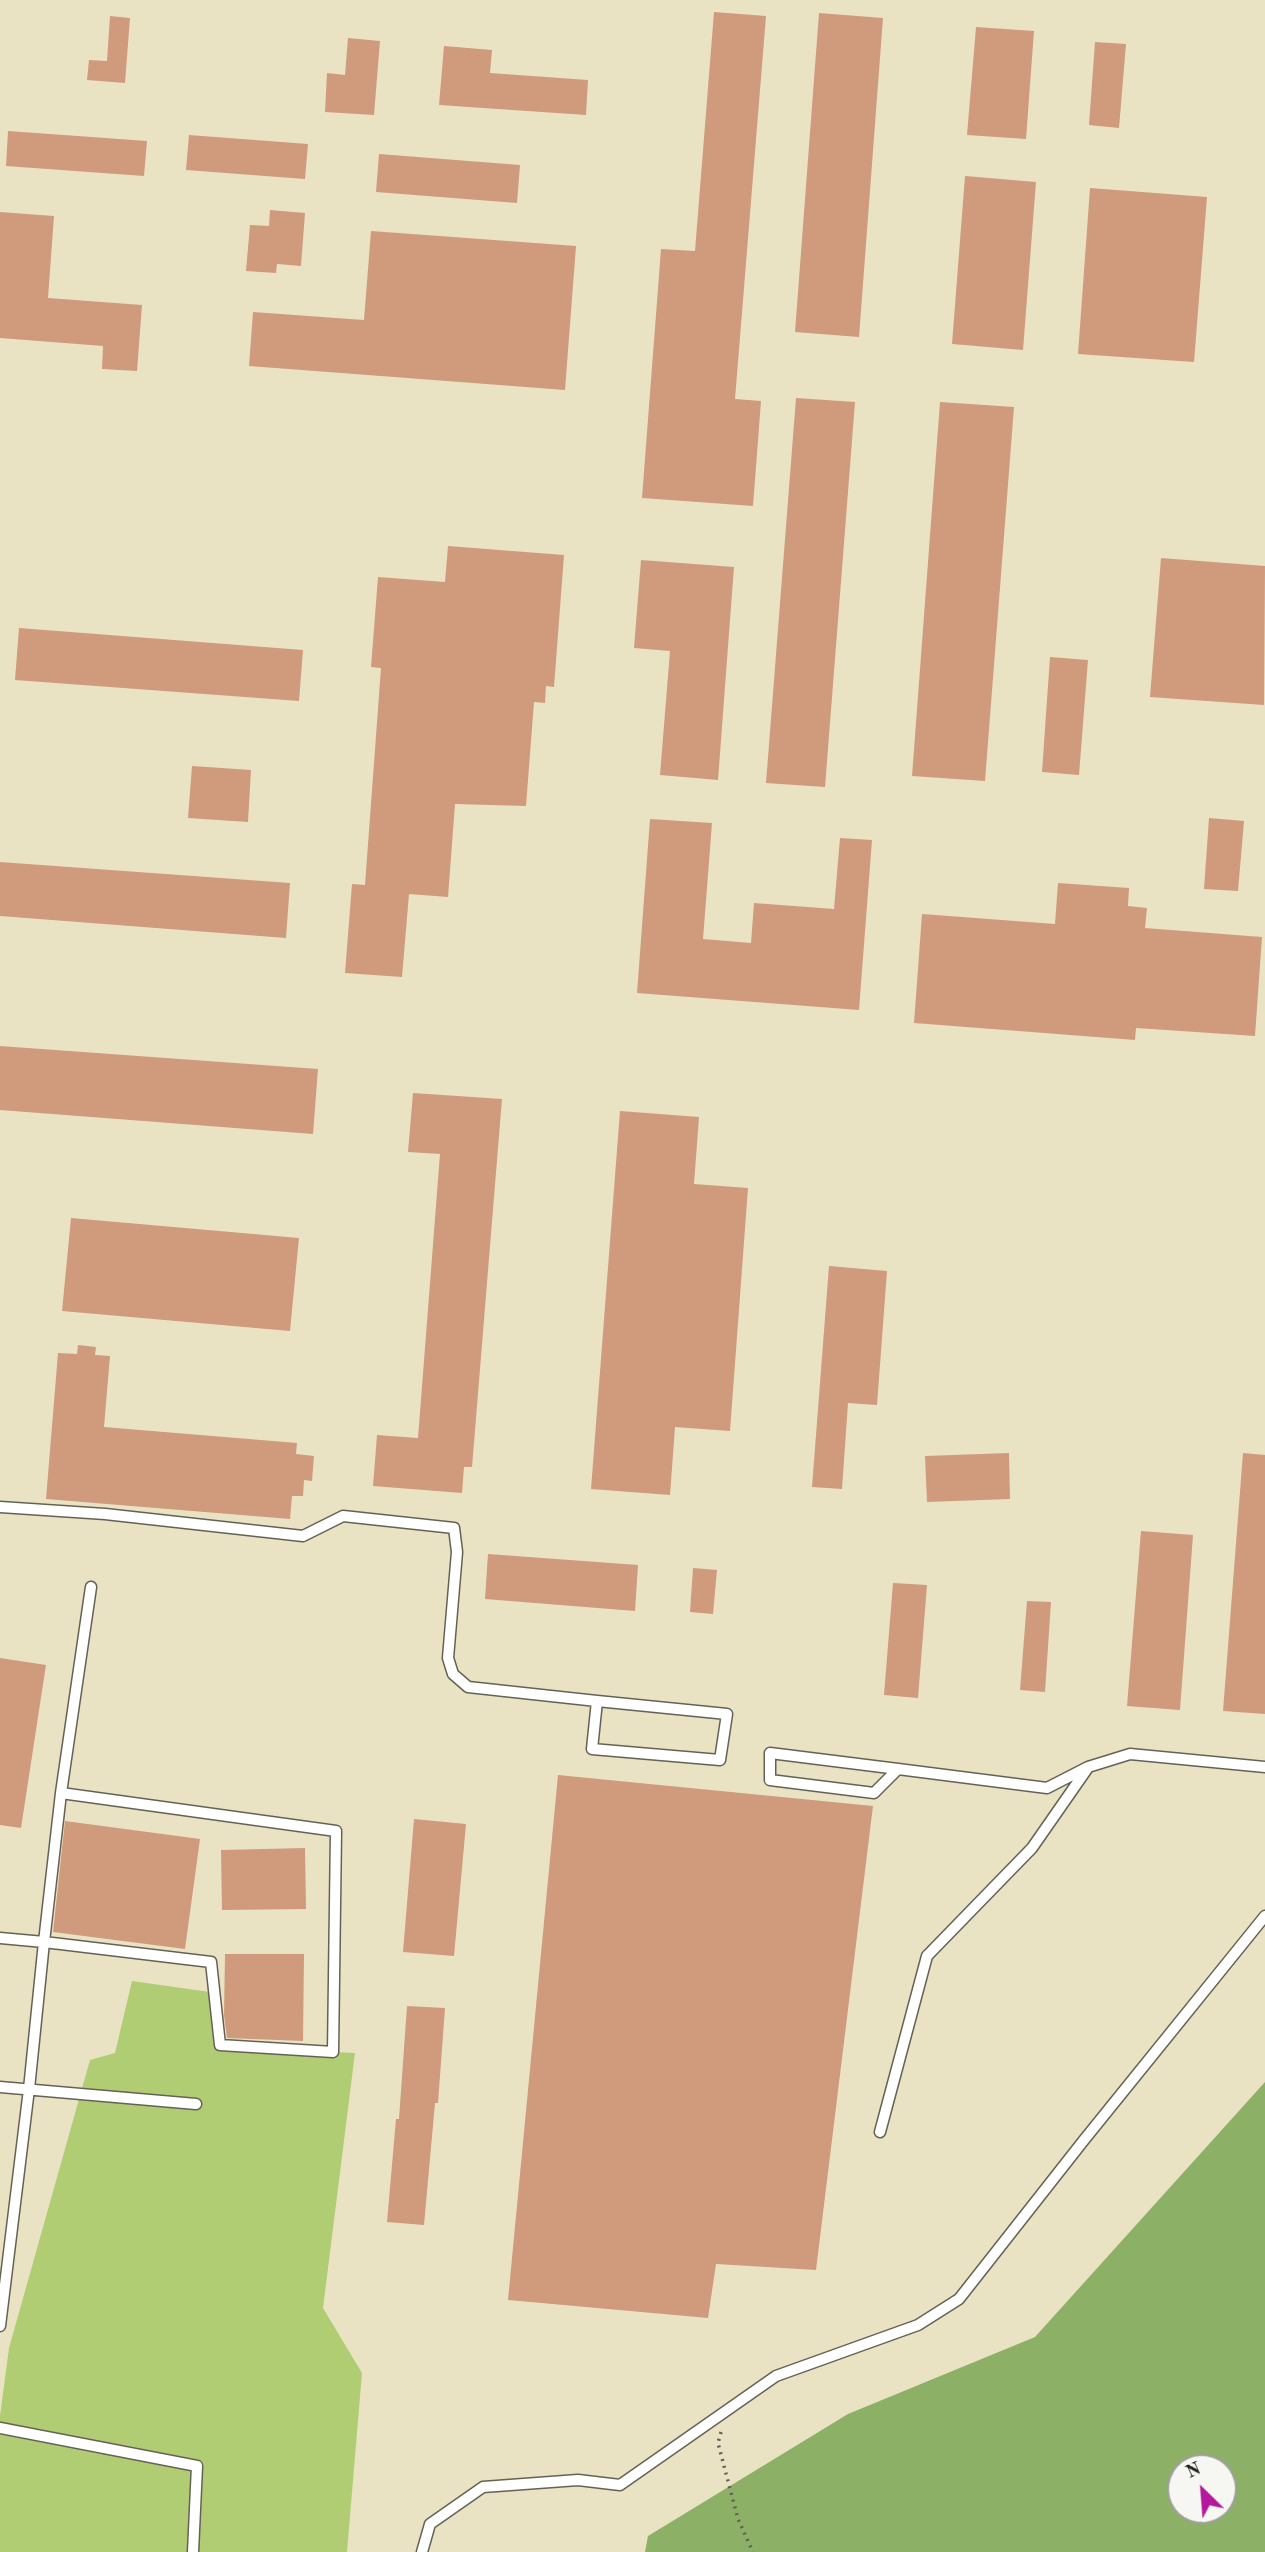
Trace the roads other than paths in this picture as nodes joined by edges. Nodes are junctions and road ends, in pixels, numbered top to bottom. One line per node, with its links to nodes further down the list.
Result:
1 (0, 1507): 3 (lane)
2 (91, 1587): 7 (lane)
3 (597, 1701): 3 (lane)
4 (1088, 1767): 5 (lane); 6 (lane); 14 (lane)
5 (1265, 1767)
6 (898, 1769): 6 (lane)
7 (61, 1793): 10 (lane); 10 (lane)
8 (1265, 1916): 18 (lane)
9 (0, 1938): 10 (lane)
10 (44, 1942): 12 (lane)
11 (0, 2087): 12 (lane)
12 (29, 2089): 13 (lane); 15 (lane)
13 (196, 2104)
14 (880, 2132)
15 (0, 2326)
16 (0, 2428): 17 (lane)
17 (193, 2552)
18 (422, 2552)

